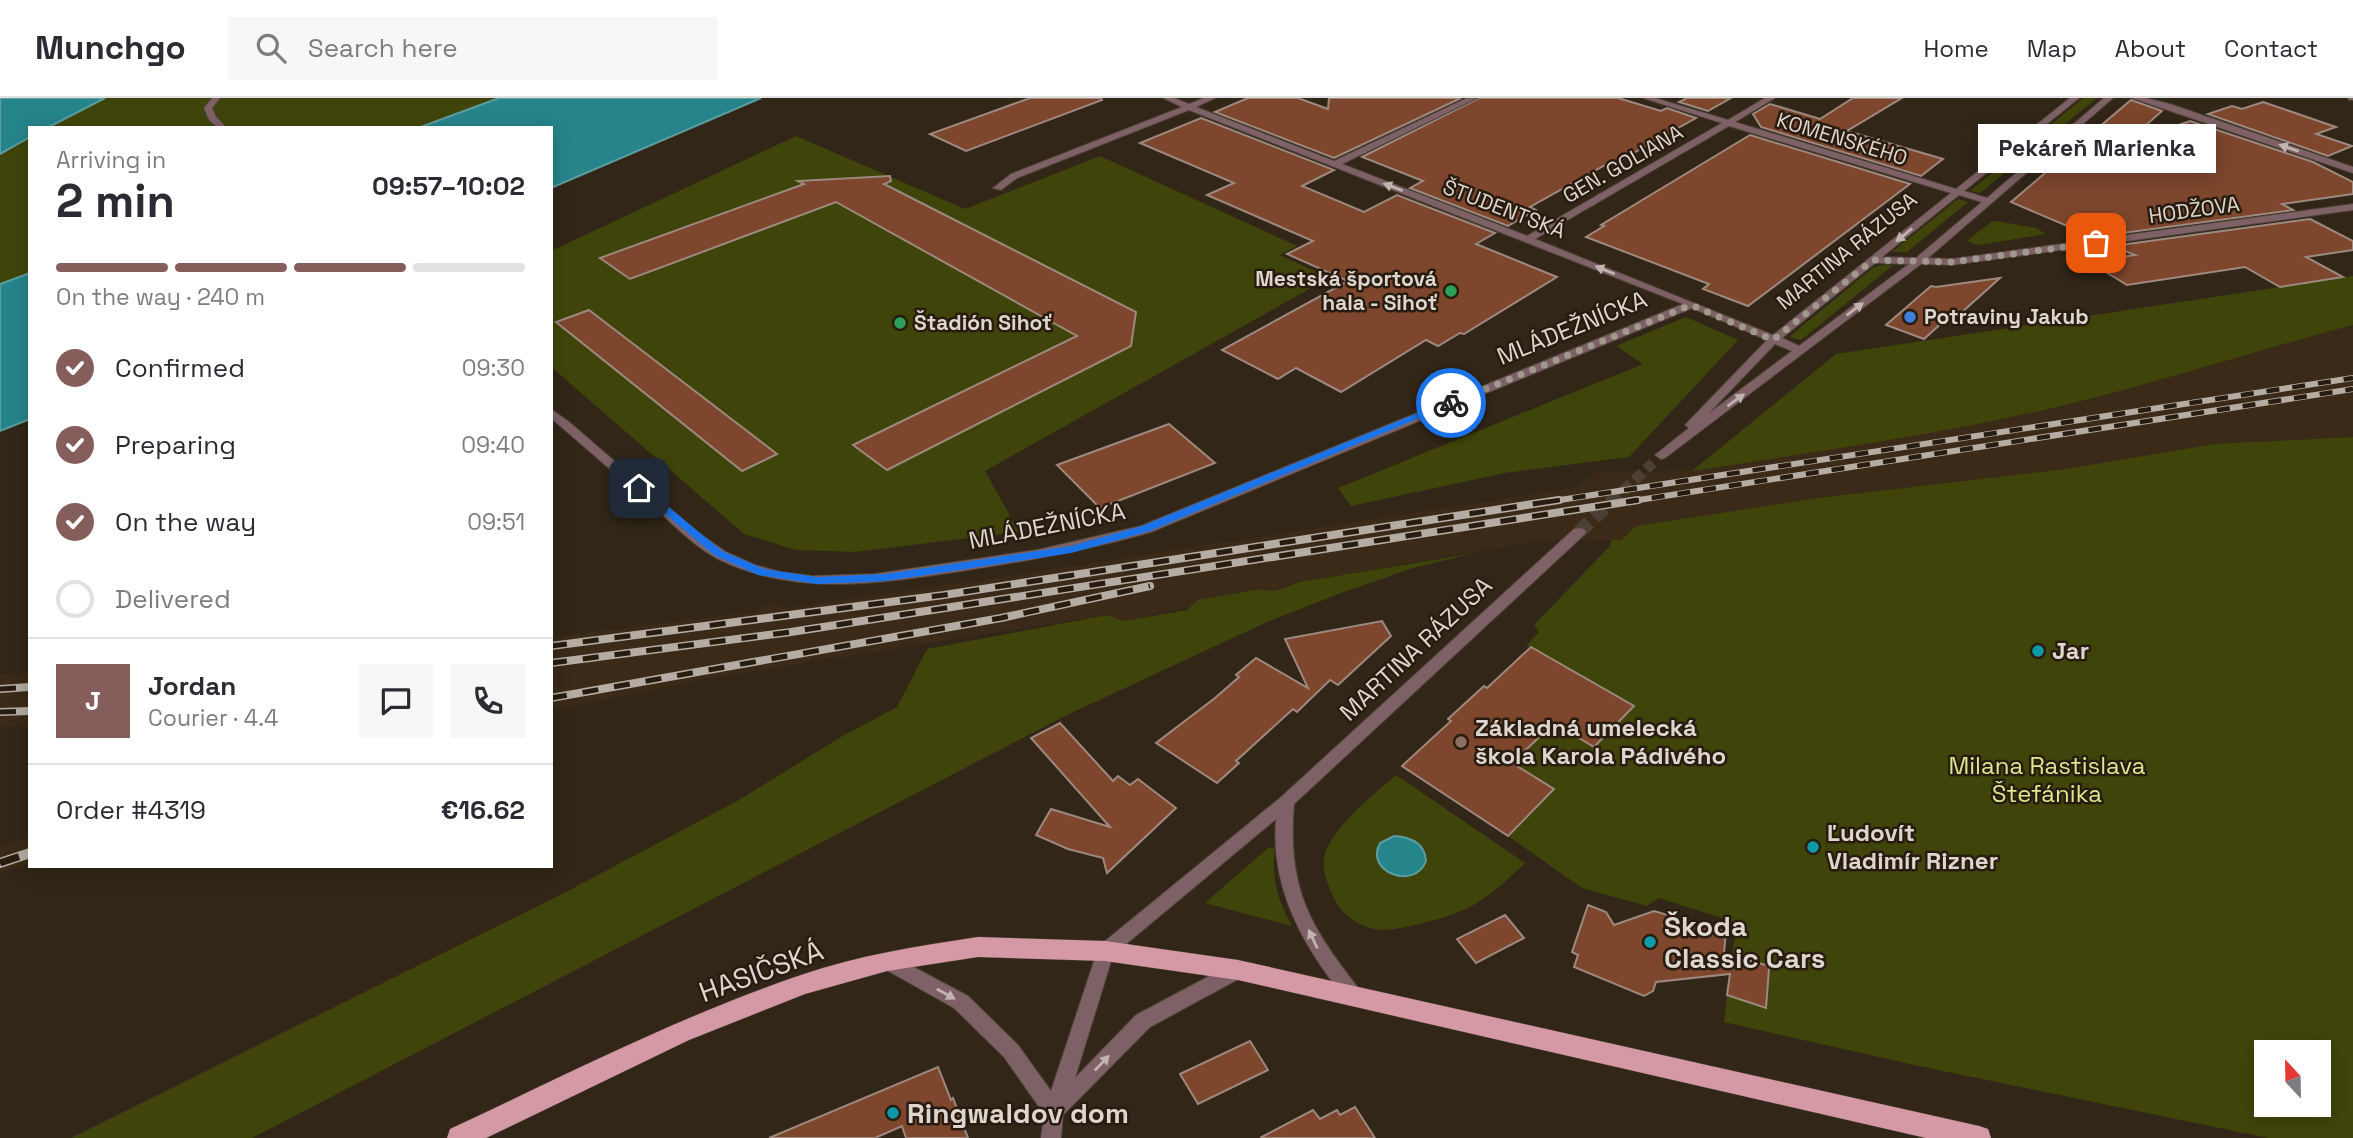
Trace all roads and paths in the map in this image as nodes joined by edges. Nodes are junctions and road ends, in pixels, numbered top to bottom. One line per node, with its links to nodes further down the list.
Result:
1 (216, 98): 12 (street)
2 (1167, 98): 10 (street, ŠTUDENTSKÁ)
3 (1211, 98): 10 (street)
4 (1474, 98): 13 (street)
5 (1647, 98): 11 (street, KOMENSKÉHO)
6 (1771, 98): 11 (street, GEN. GOLIANA)
7 (2075, 98): 16 (street, MARTINA RÁZUSA)
8 (2109, 98): 17 (street, MARTINA RÁZUSA)
9 (2136, 98): 14 (street, one-way to 9)
10 (1190, 107): 13 (street, ŠTUDENTSKÁ); 15 (street)
11 (1728, 123): 16 (street, KOMENSKÉHO); 19 (street, GEN. GOLIANA)
12 (221, 126)
13 (1334, 164): 19 (street, ŠTUDENTSKÁ, one-way to 13)
14 (2353, 170)
15 (998, 188)
16 (1958, 193): 17 (street, KOMENSKÉHO); 20 (street, MARTINA RÁZUSA, one-way to 20)
17 (1987, 201): 21 (street, MARTINA RÁZUSA)
18 (2353, 207): 21 (street, HODŽOVA)
19 (1528, 239): 22 (street, ŠTUDENTSKÁ, one-way to 19)
20 (1873, 260): 21 (street, HODŽOVA); 23 (street, MARTINA RÁZUSA)
21 (1920, 260): 24 (street, MARTINA RÁZUSA, one-way to 21)
22 (1691, 305): 23 (street, ŠTUDENTSKÁ); 25 (street, MLÁDEŽNÍCKA)
23 (1773, 340): 24 (street, ŠTUDENTSKÁ); 24 (street, MARTINA RÁZUSA, one-way to 24)
24 (1802, 351)
25 (553, 414)
26 (1579, 532): 27 (street, MARTINA RÁZUSA)
27 (1286, 802): 28 (street, MARTINA RÁZUSA); 31 (street, one-way to 27)
28 (1105, 951): 29 (main road, HASIČSKÁ); 30 (main road, HASIČSKÁ); 32 (street)
29 (887, 961): 32 (street, one-way to 32); 33 (main road, HASIČSKÁ)
30 (1238, 970): 31 (main road, HASIČSKÁ); 32 (street, one-way to 30)
31 (1353, 995): 35 (main road, HASIČSKÁ)
32 (1054, 1112): 34 (street)
33 (459, 1138)
34 (1051, 1138)
35 (1979, 1138)

